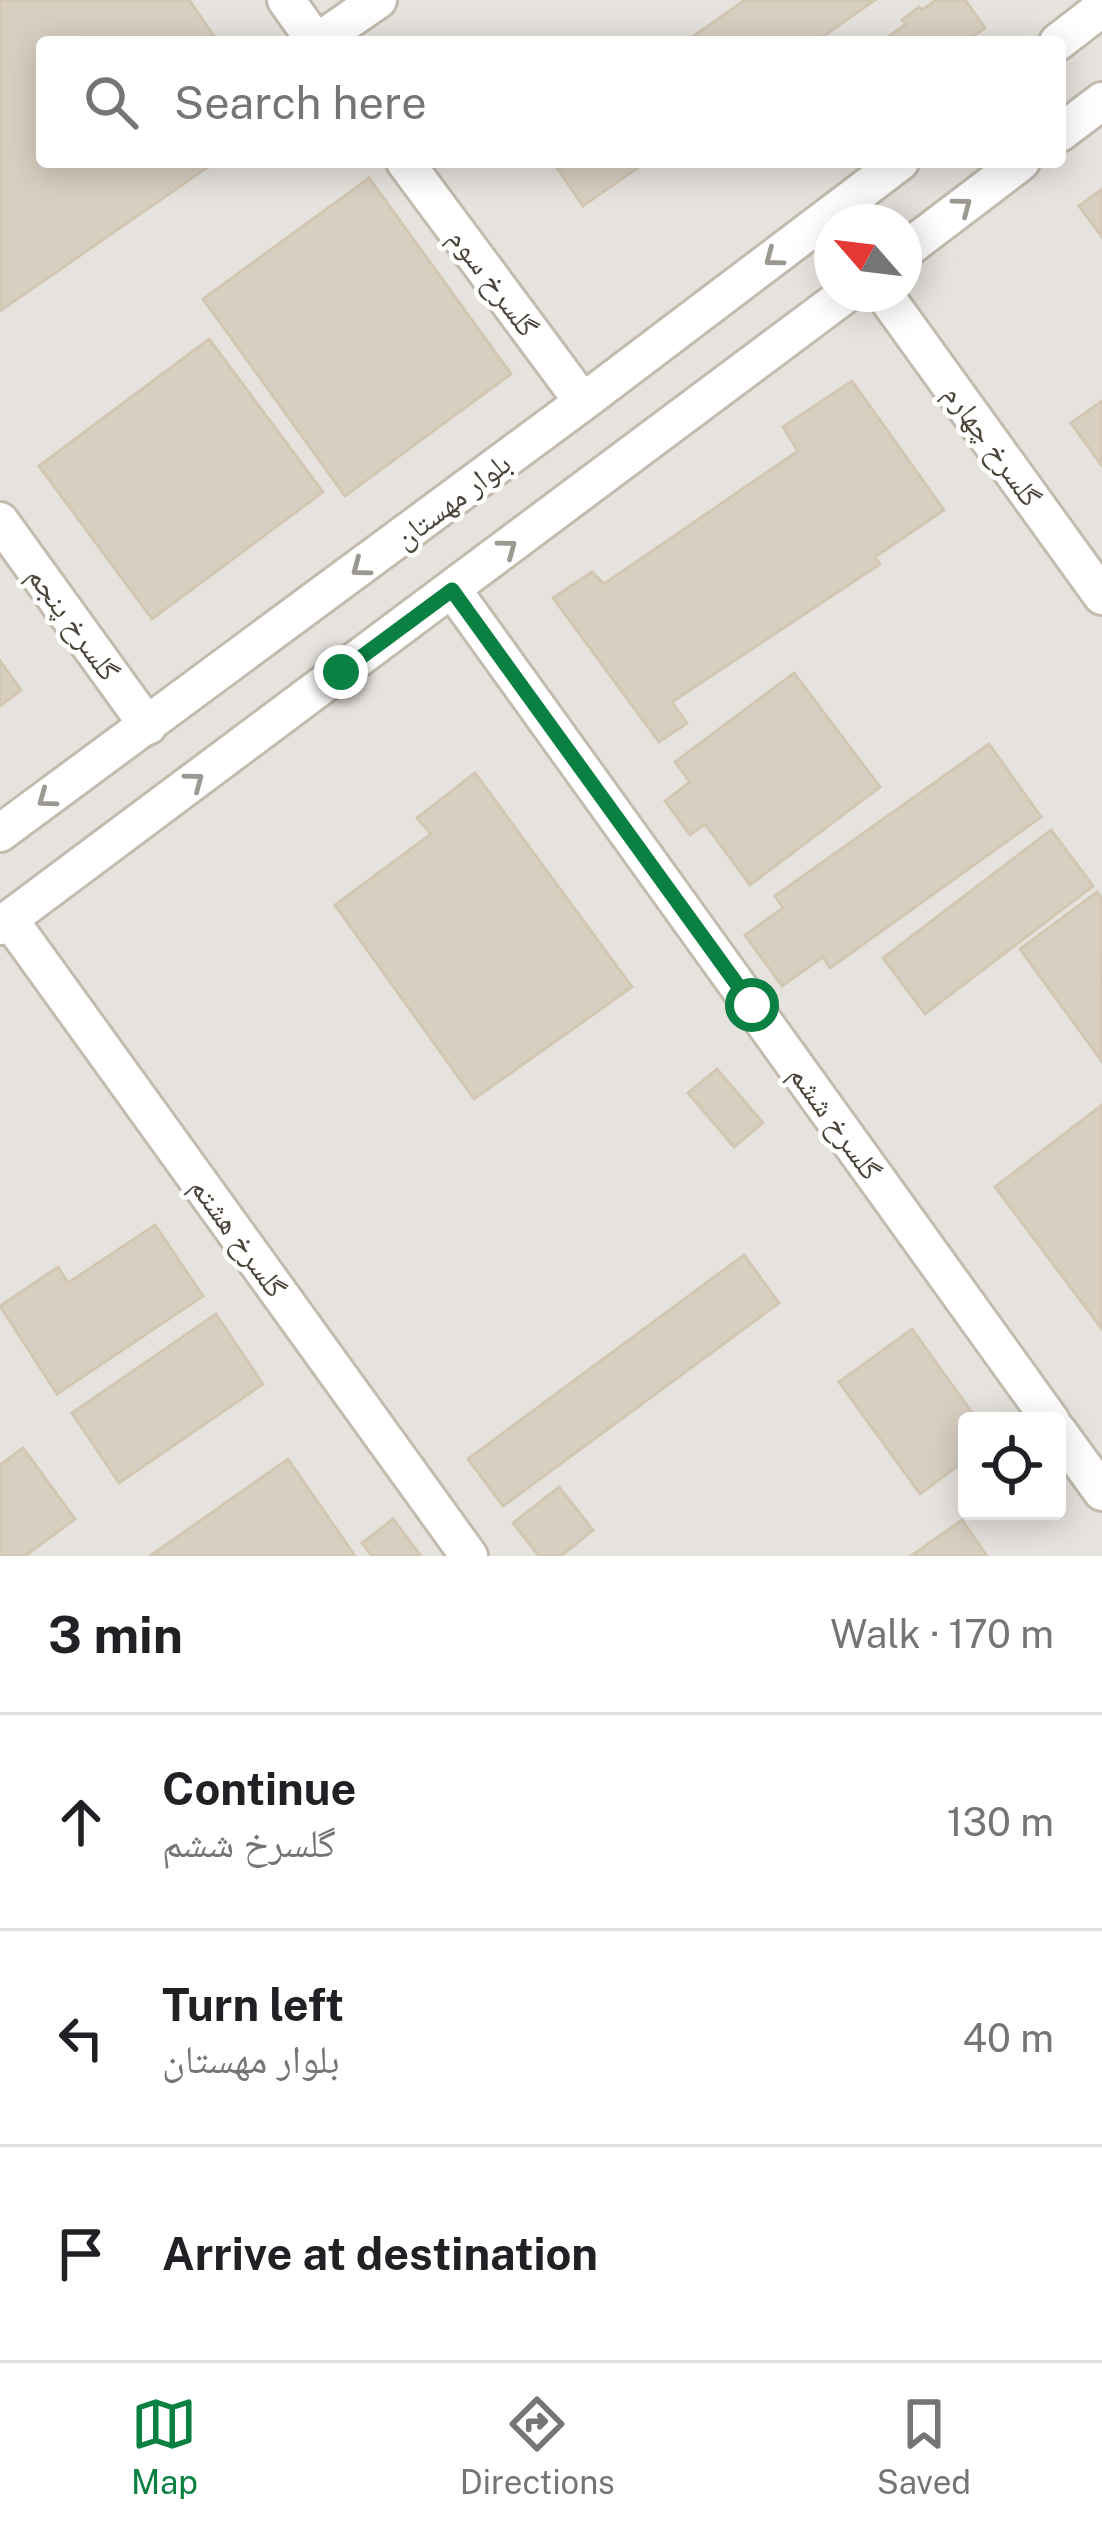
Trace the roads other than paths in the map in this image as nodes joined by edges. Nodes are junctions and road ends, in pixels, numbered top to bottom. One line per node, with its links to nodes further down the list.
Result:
1 (286, 0): 3 (street)
2 (378, 0): 4 (street)
3 (313, 36)
4 (326, 36)
5 (1102, 101): 6 (street)
6 (1066, 128)
7 (409, 168): 15 (street, گلسرخ سوم)
8 (893, 168): 10 (street, بلوار مهستان)
9 (1014, 168): 12 (street, one-way to 9)
10 (849, 204)
11 (814, 232): 15 (street, بلوار مهستان, one-way to 15)
12 (922, 237)
13 (822, 312): 17 (street, one-way to 13)
14 (897, 312): 18 (street, گلسرخ چهارم)
15 (583, 402): 19 (street, بلوار مهستان, one-way to 19)
16 (0, 521): 19 (street, گلسرخ پنجم)
17 (452, 590): 21 (street, one-way to 17); 22 (street, گلسرخ ششم)
18 (1102, 596)
19 (148, 726): 20 (street, بلوار مهستان, one-way to 20)
20 (0, 833)
21 (4, 922): 25 (street, گلسرخ هشتم)
22 (1045, 1412)
23 (1066, 1442): 24 (street)
24 (1102, 1492)
25 (469, 1556)

